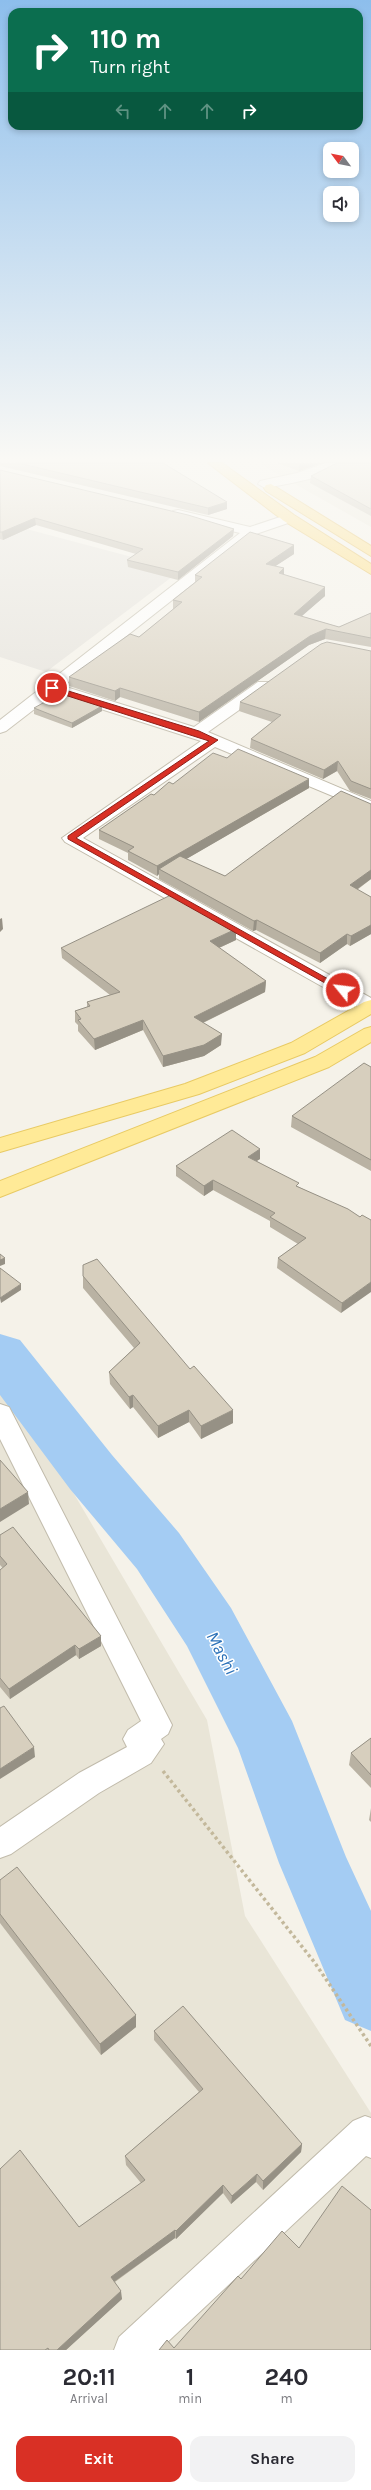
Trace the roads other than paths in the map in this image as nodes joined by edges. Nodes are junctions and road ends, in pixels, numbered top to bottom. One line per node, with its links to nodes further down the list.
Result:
1 (198, 573): 3 (street)
2 (278, 676): 5 (street)
3 (52, 688): 4 (street); 5 (street)
4 (0, 728)
5 (196, 733): 6 (street)
6 (214, 740): 7 (street); 8 (street)
7 (371, 807)
8 (371, 1006): 10 (main road)
9 (368, 1038): 11 (main road)
10 (0, 1145)
11 (0, 1189)
12 (0, 1414): 13 (street)
13 (0, 1844)
14 (371, 2141): 15 (street)
15 (132, 2350)

